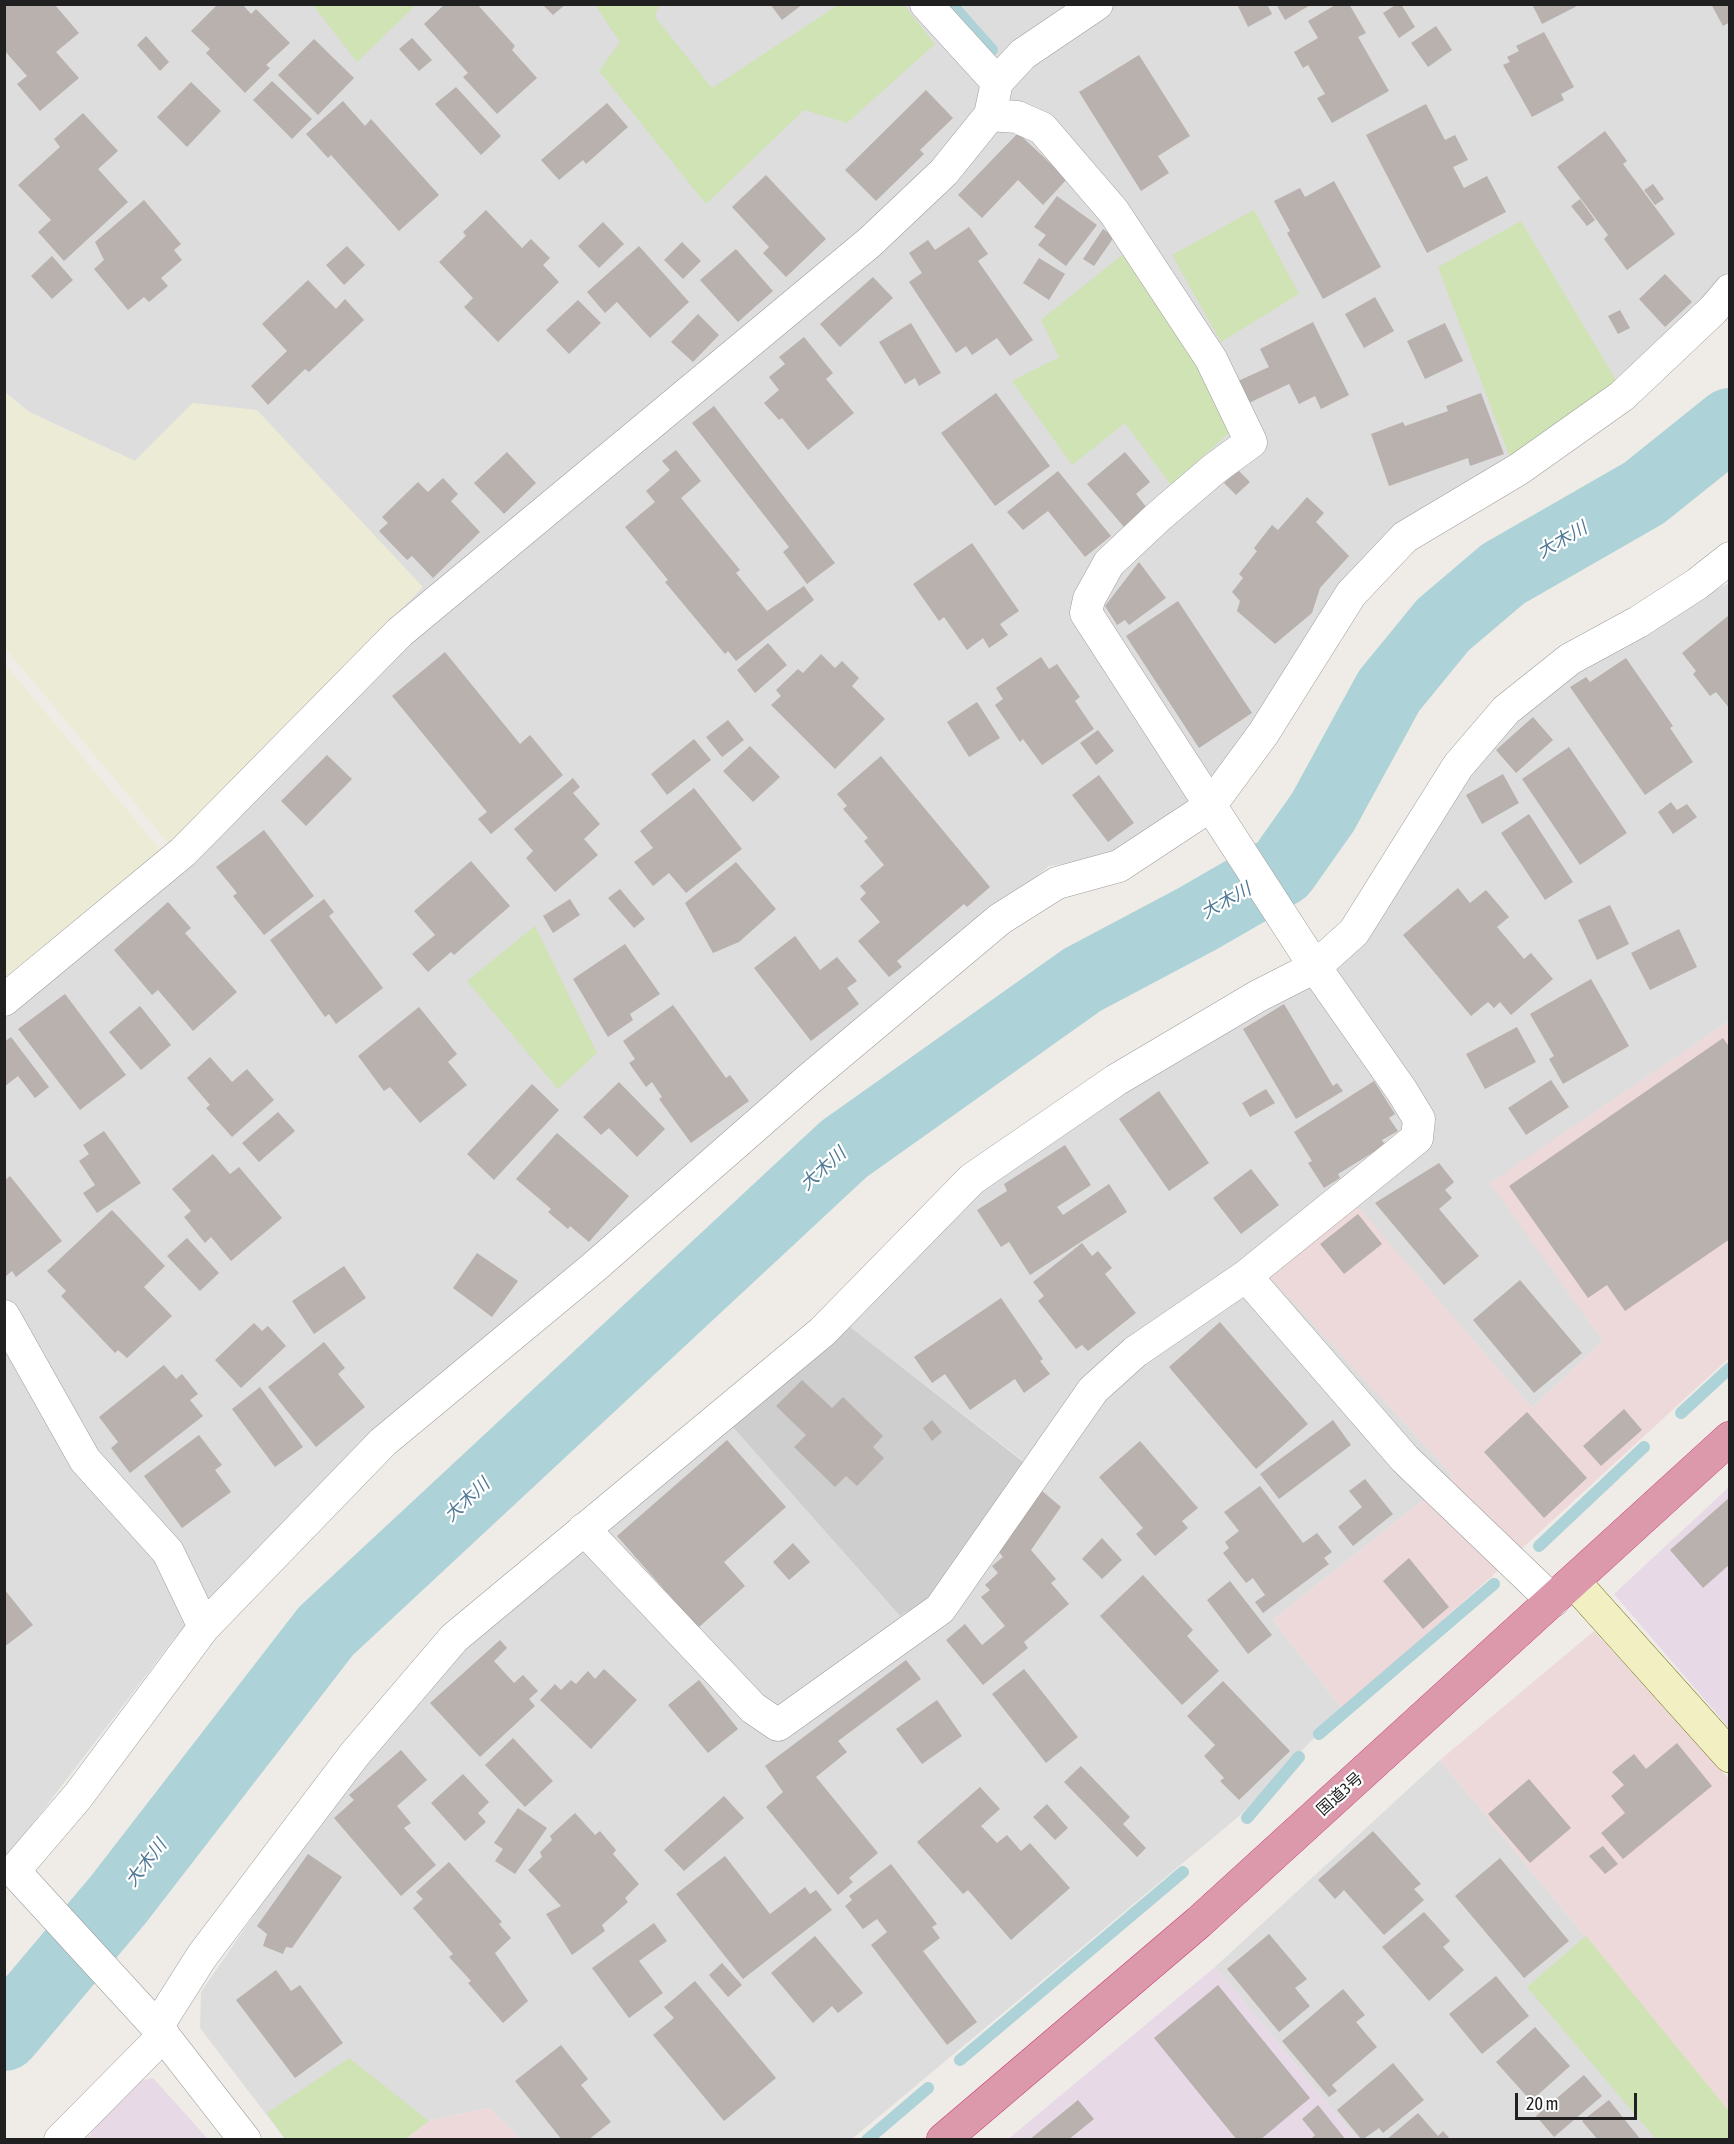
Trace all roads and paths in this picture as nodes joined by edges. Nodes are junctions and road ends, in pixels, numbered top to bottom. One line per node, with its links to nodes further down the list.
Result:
1 (926, 4): 3 (street)
2 (1097, 4): 3 (street)
3 (997, 82): 4 (street)
4 (990, 115): 7 (street); 9 (street)
5 (1730, 290): 7 (street)
6 (1730, 558): 8 (street)
7 (1210, 806): 8 (street); 15 (street)
8 (1315, 966): 10 (street); 13 (street)
9 (4, 1000)
10 (1246, 1275): 13 (street); 14 (street)
11 (4, 1316): 15 (street)
12 (1730, 1438): 14 (highway, 国道3号)
13 (584, 1529): 17 (street)
14 (1563, 1592): 16 (street); 20 (highway, 国道3号)
15 (204, 1627): 17 (street)
16 (1730, 1756)
17 (160, 2031): 18 (street); 19 (street)
18 (60, 2139)
19 (245, 2139)
20 (943, 2139)

